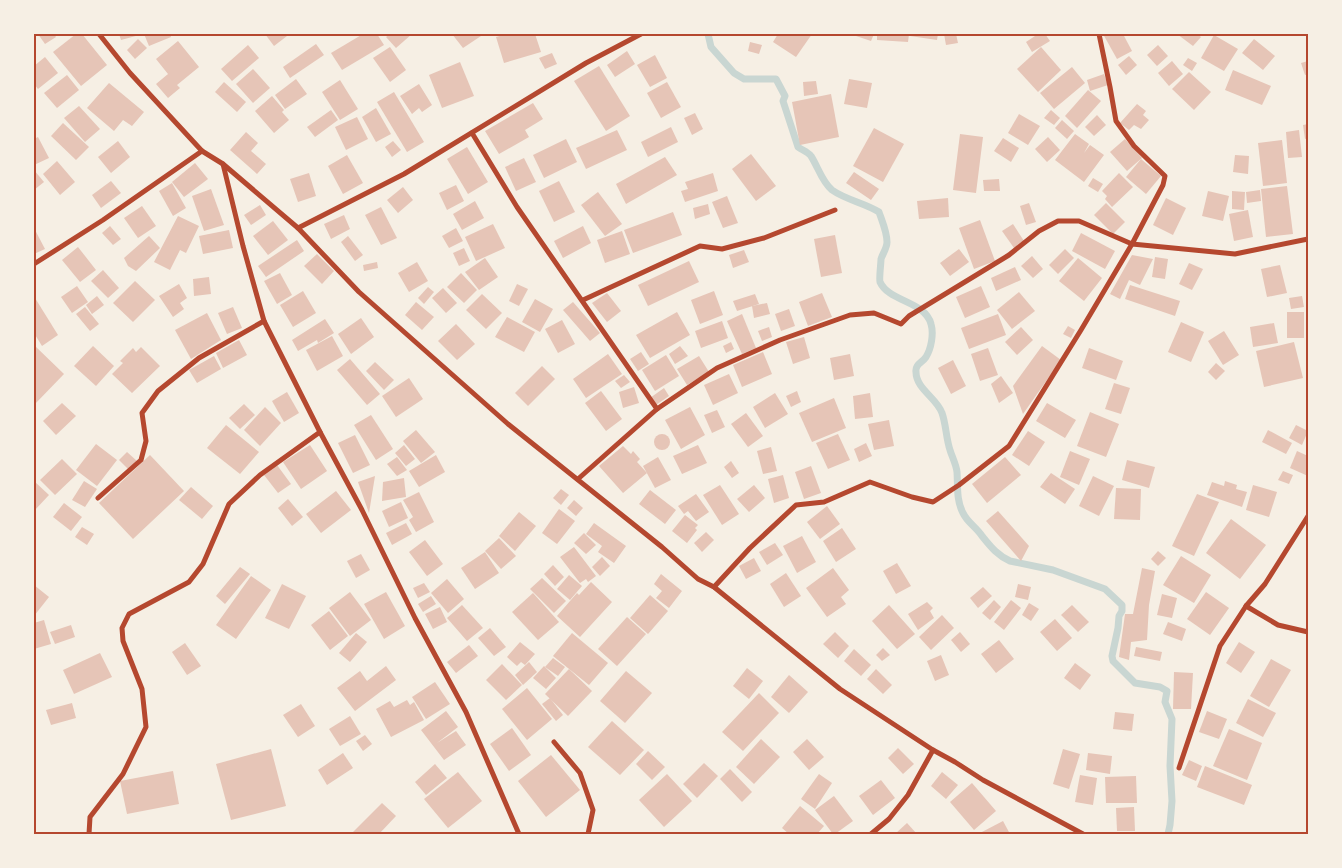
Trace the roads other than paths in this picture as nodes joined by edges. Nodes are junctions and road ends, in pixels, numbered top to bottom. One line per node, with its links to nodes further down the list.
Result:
1 (99, 34): 5 (street)
2 (641, 34): 4 (street)
3 (1099, 34): 10 (street)
4 (472, 133): 8 (street); 12 (street)
5 (202, 151): 6 (street); 11 (street)
6 (223, 164): 8 (street); 13 (street)
7 (835, 210): 12 (street)
8 (298, 228): 16 (street)
9 (1308, 239): 10 (street)
10 (1132, 244): 14 (street); 19 (street)
11 (34, 264)
12 (583, 300): 14 (street)
13 (264, 321): 15 (street); 17 (street)
14 (656, 409): 16 (street)
15 (320, 432): 25 (street); 26 (street)
16 (578, 479): 19 (street)
17 (98, 498)
18 (1308, 516): 20 (street)
19 (714, 587): 23 (street)
20 (1246, 606): 21 (street); 24 (street)
21 (1308, 632)
22 (554, 742): 27 (street)
23 (932, 750): 28 (street); 29 (street)
24 (1179, 768)
25 (89, 834)
26 (520, 834)
27 (588, 834)
28 (871, 834)
29 (1083, 834)

